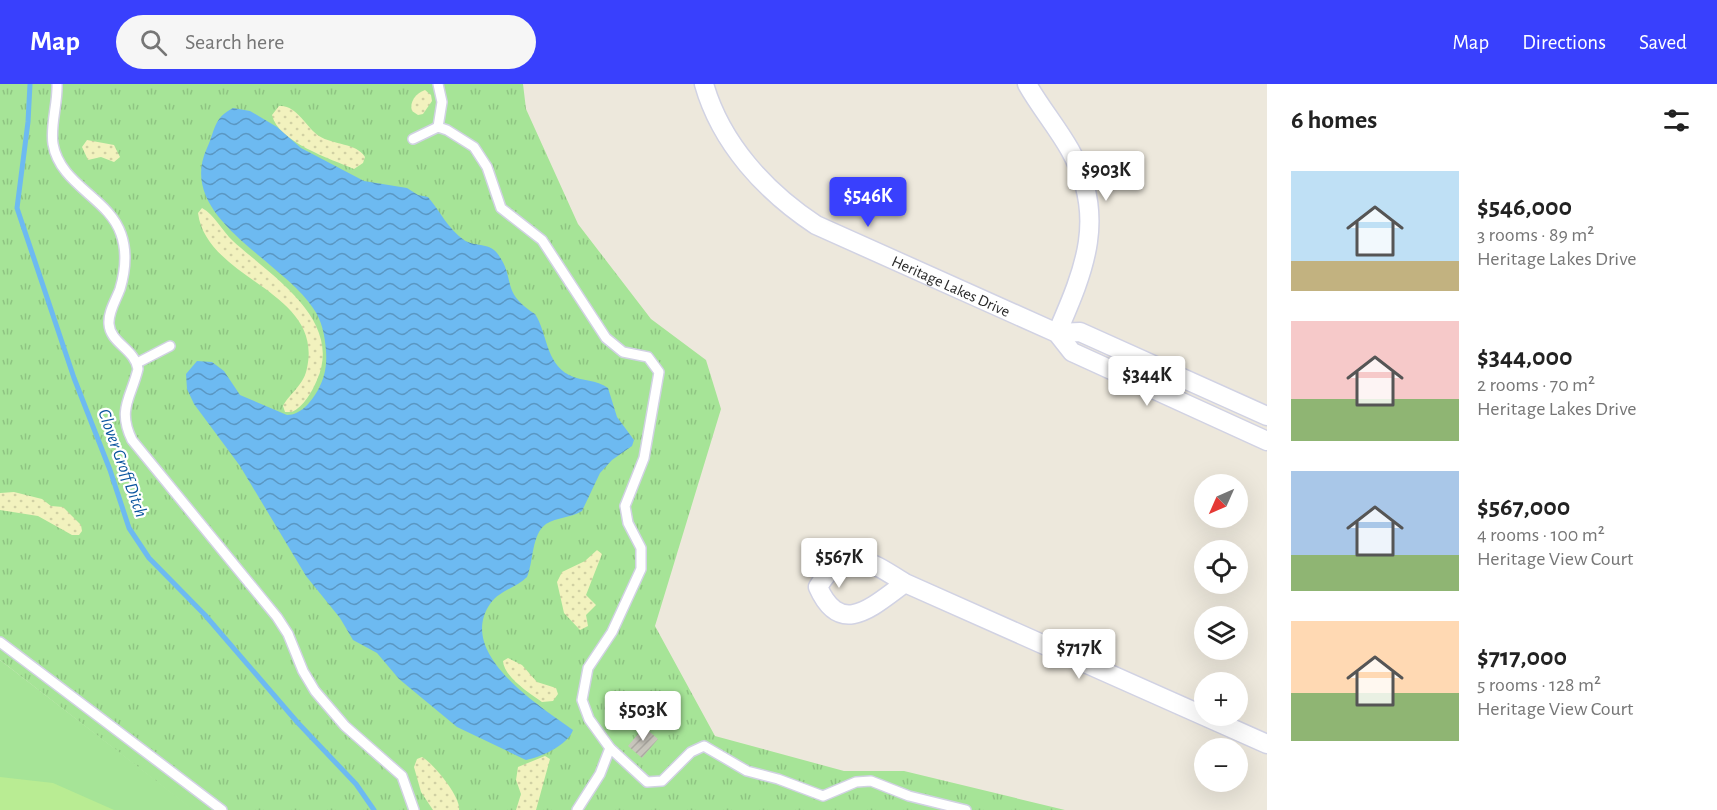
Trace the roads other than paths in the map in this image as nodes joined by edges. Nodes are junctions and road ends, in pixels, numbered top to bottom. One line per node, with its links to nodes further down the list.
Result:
1 (57, 84): 9 (lane)
2 (438, 84): 5 (lane)
3 (704, 84): 7 (street, Heritage Lakes Drive)
4 (1027, 84): 7 (street)
5 (438, 127): 6 (lane); 15 (lane)
6 (413, 139)
7 (1057, 333): 10 (street, Heritage Lakes Drive); 11 (street, Heritage Lakes Drive)
8 (170, 346): 9 (lane)
9 (137, 363): 17 (lane)
10 (1267, 416)
11 (1267, 441)
12 (905, 583): 14 (street)
13 (0, 642): 16 (lane)
14 (1267, 744)
15 (610, 748): 18 (lane); 19 (lane)
16 (222, 810)
17 (414, 810)
18 (577, 810)
19 (966, 810)

